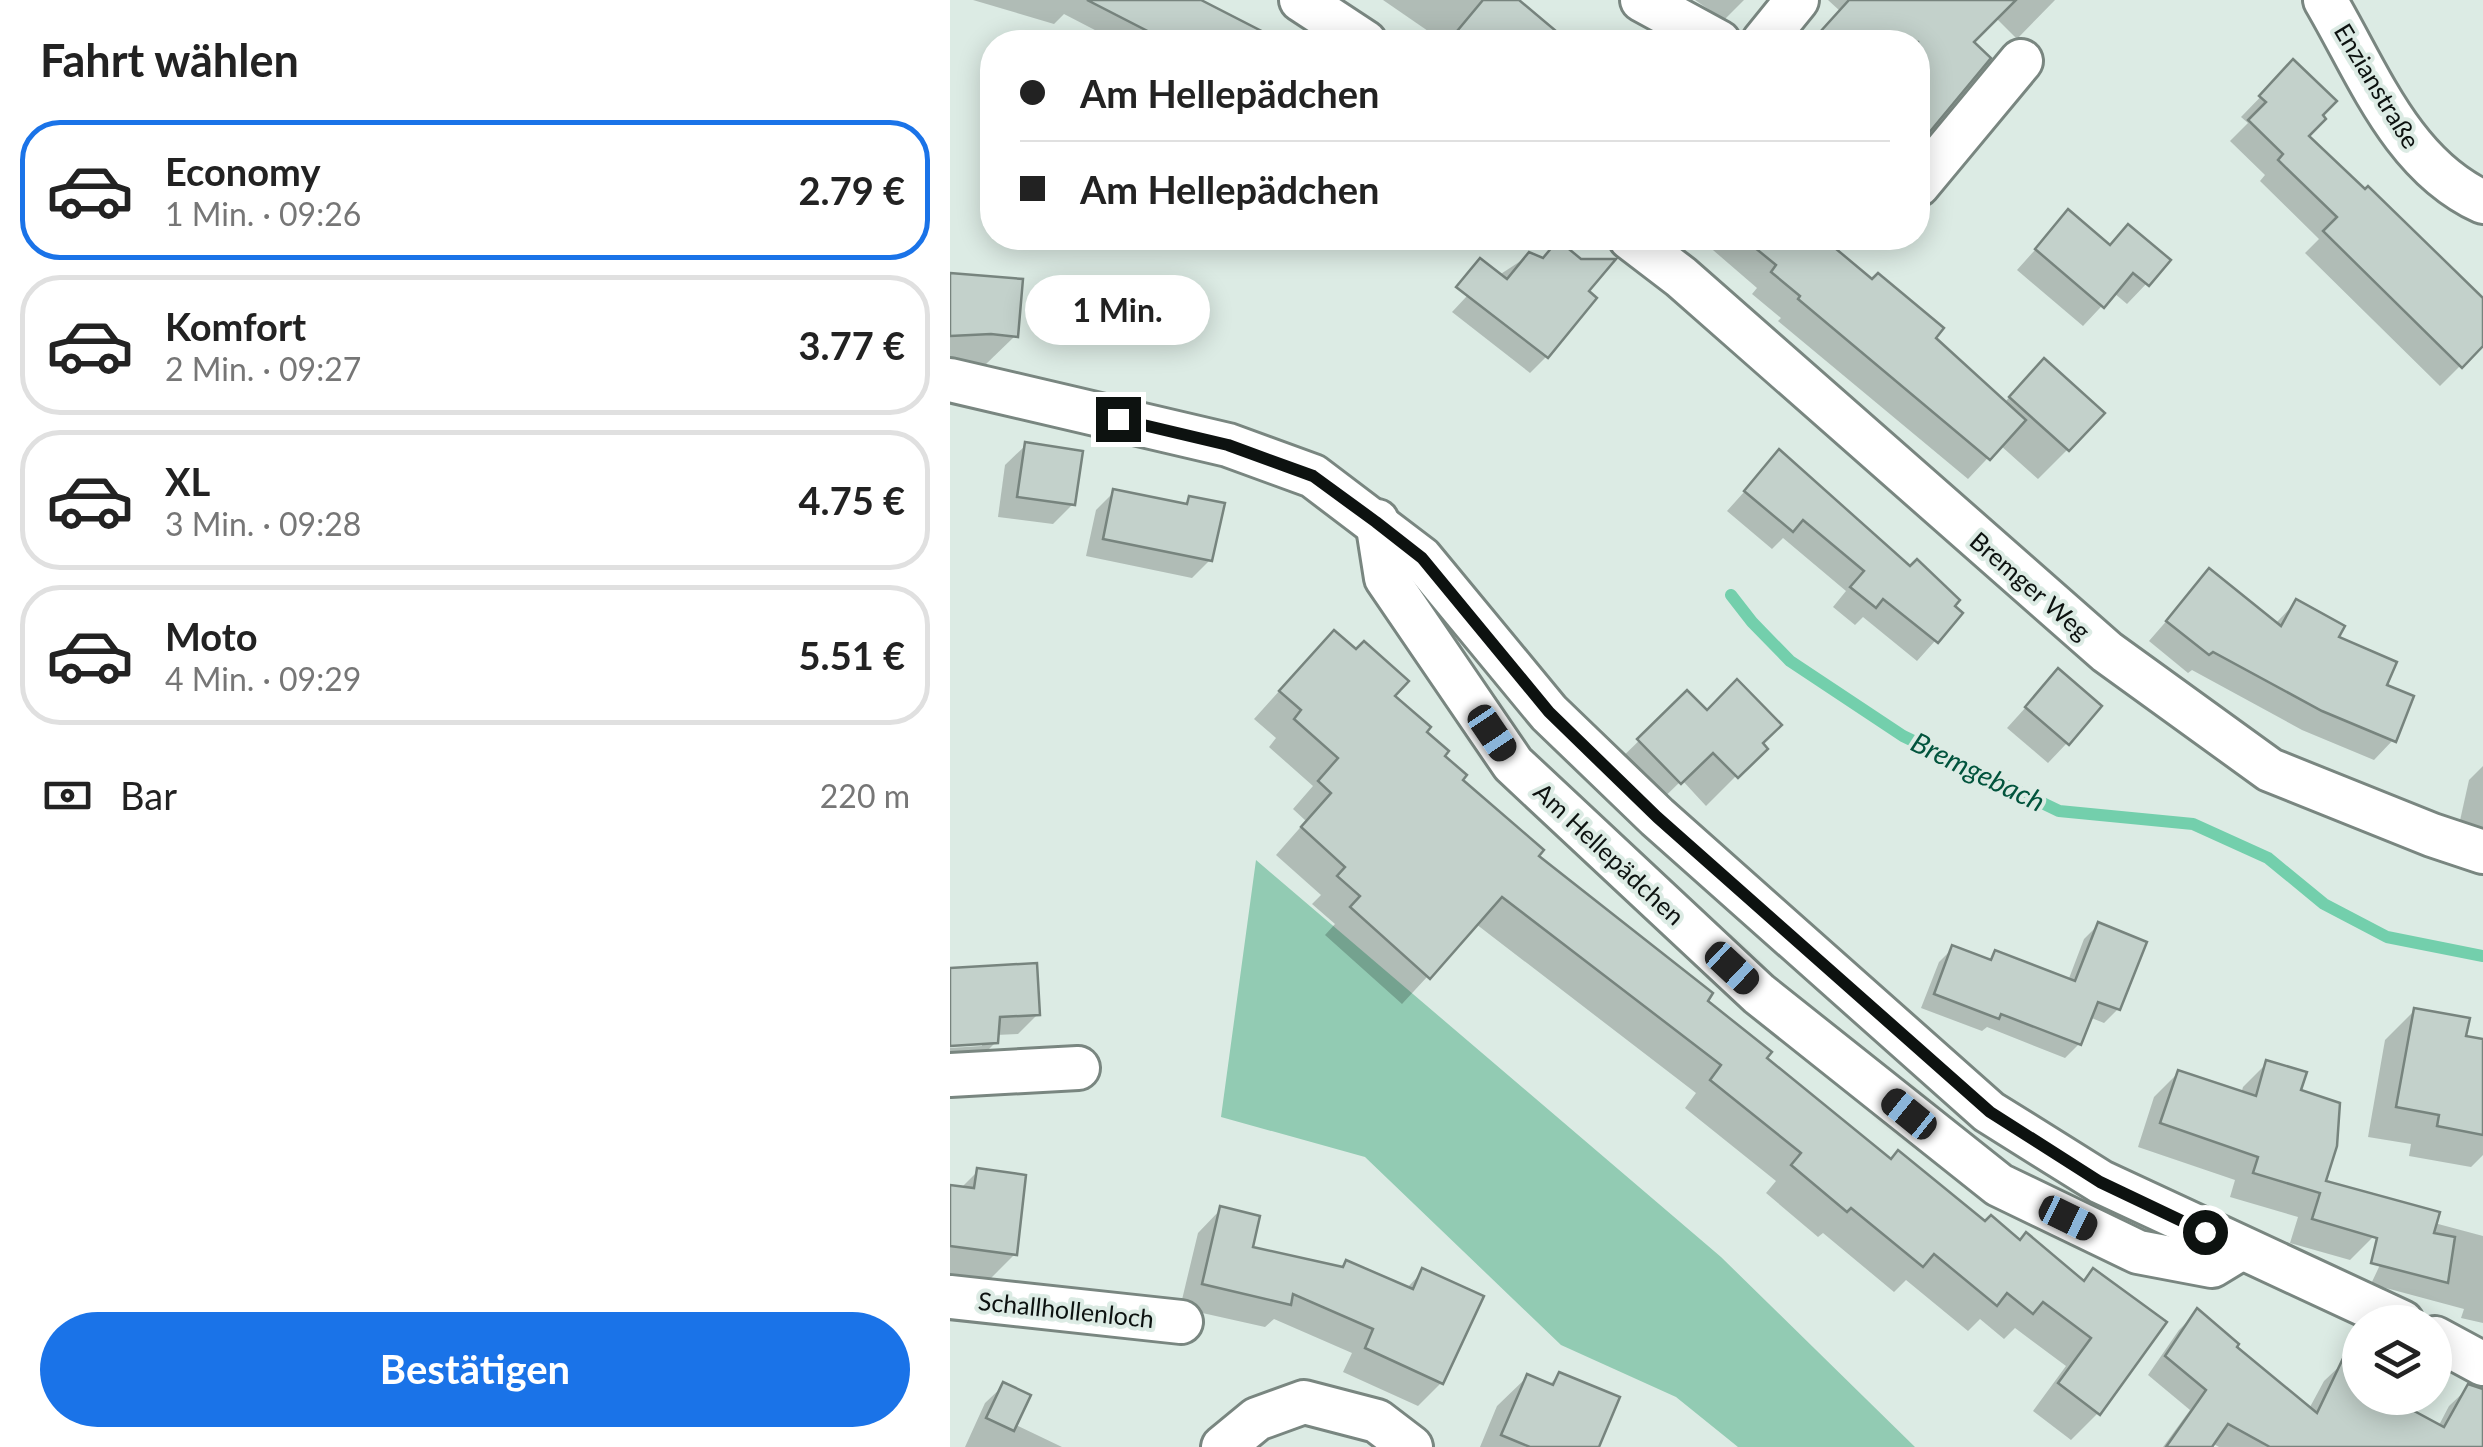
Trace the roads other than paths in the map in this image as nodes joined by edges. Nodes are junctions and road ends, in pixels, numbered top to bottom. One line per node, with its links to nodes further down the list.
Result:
1 (1301, 0): 5 (street)
2 (1642, 0): 6 (street)
3 (1798, 0): 7 (street)
4 (2325, 0): 10 (street, Enzianstraße)
5 (1347, 30)
6 (1698, 30)
7 (1774, 30)
8 (2020, 61): 9 (street)
9 (1930, 171)
10 (2483, 202)
11 (1646, 250): 14 (street, Bremger Weg)
12 (950, 380): 13 (street)
13 (1376, 522): 17 (street); 17 (street, Am Hellepädchen)
14 (2483, 852)
15 (1078, 1068): 16 (street)
16 (950, 1075)
17 (2240, 1250): 19 (street)
18 (950, 1297): 20 (street, Schallhollenloch)
19 (2364, 1305)
20 (1181, 1322)
21 (2452, 1347): 22 (street)
22 (2483, 1364)
23 (1222, 1447): 24 (street)
24 (1411, 1447)

